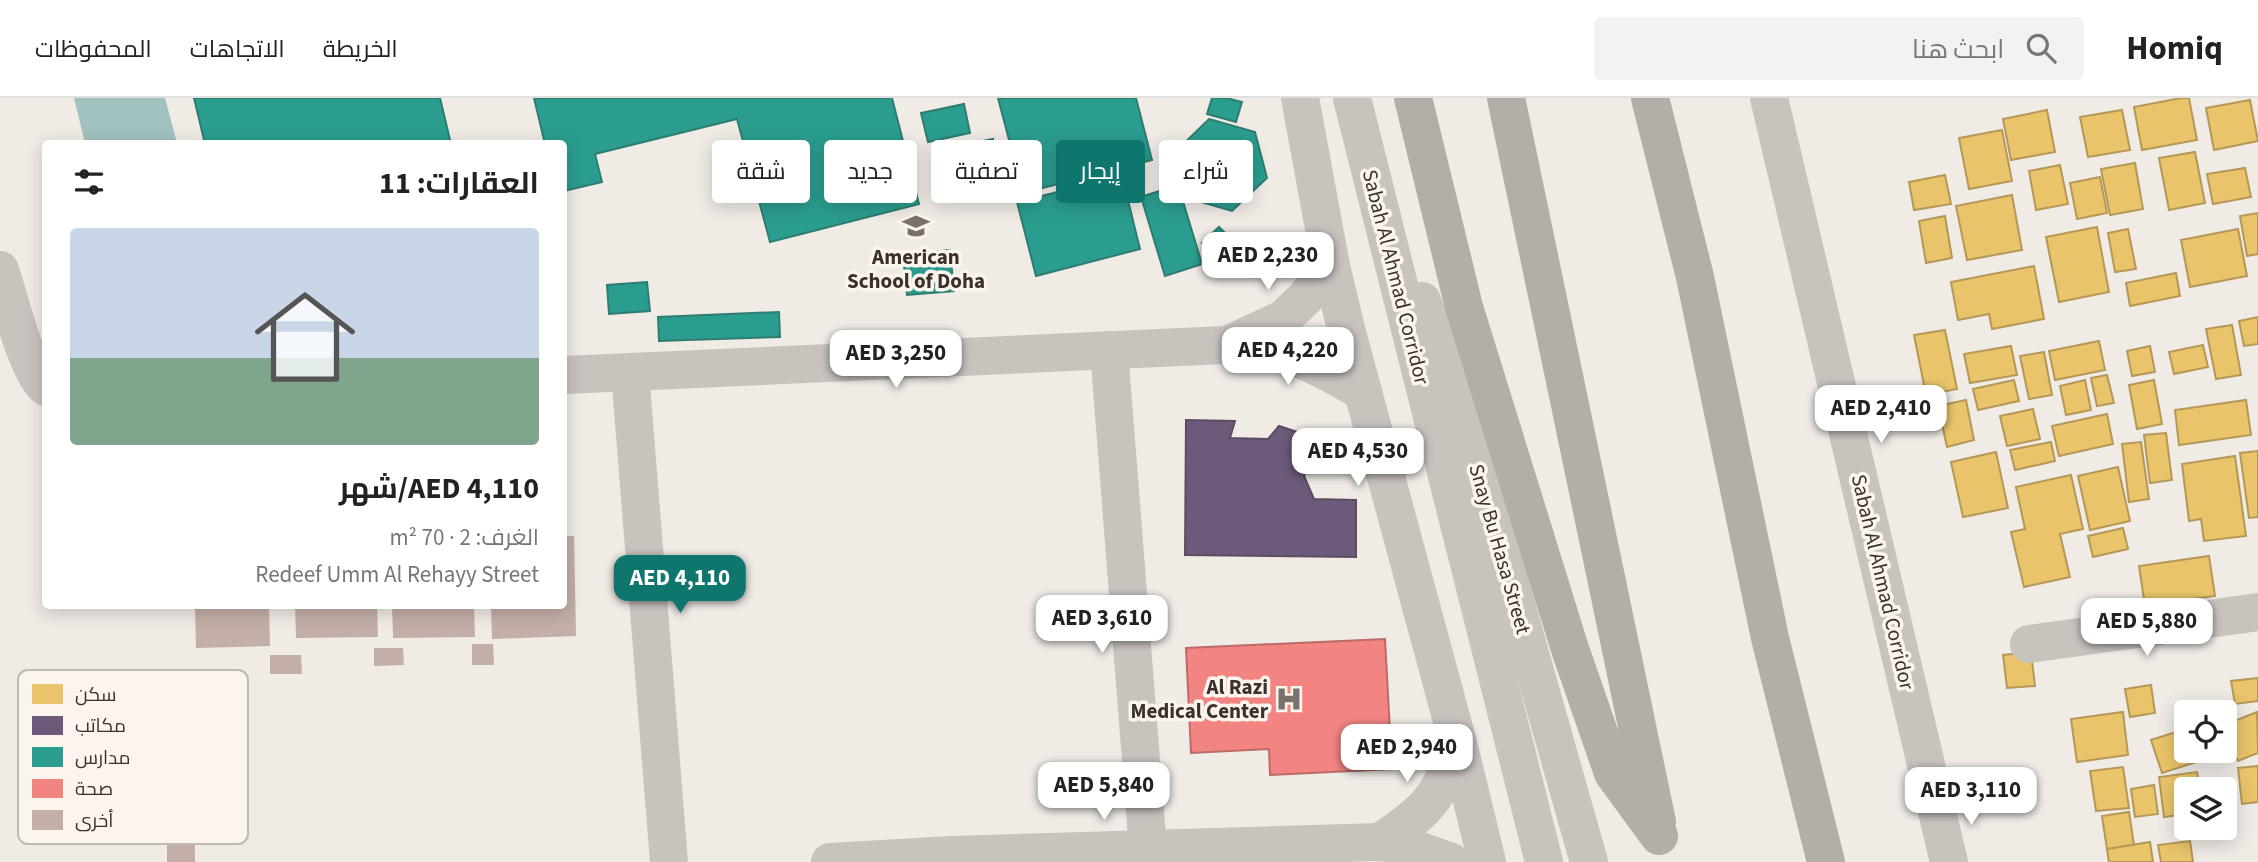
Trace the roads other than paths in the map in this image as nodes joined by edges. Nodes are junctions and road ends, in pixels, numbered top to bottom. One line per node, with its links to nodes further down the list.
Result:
1 (1300, 98): 8 (street)
2 (1352, 98): 7 (street, Sabah Al Ahmad Corridor)
3 (1413, 98): 21 (highway)
4 (1506, 98): 21 (highway)
5 (1650, 98): 30 (highway)
6 (1769, 98): 19 (street, Sabah Al Ahmad Corridor)
7 (1387, 246): 28 (street, Sabah Al Ahmad Corridor); 29 (street, Snay Bu Hasa Street)
8 (1331, 265): 10 (street); 15 (street)
9 (0, 270): 14 (street)
10 (1225, 345): 11 (street); 15 (street)
11 (1109, 351): 12 (street); 22 (street)
12 (630, 372): 13 (street); 24 (street)
13 (567, 376)
14 (42, 385)
15 (1363, 392): 18 (street)
16 (2258, 612): 17 (street)
17 (2029, 644)
18 (1458, 743): 20 (street); 27 (street)
19 (1936, 806): 31 (street, Sabah Al Ahmad Corridor); 32 (street)
20 (1380, 842): 22 (street); 26 (street)
21 (1662, 849)
22 (1150, 856): 23 (street)
23 (953, 859): 25 (street)
24 (669, 862)
25 (830, 862)
26 (1451, 862)
27 (1487, 862)
28 (1544, 862)
29 (1589, 862)
30 (1826, 862)
31 (1949, 862)
32 (1978, 862)

